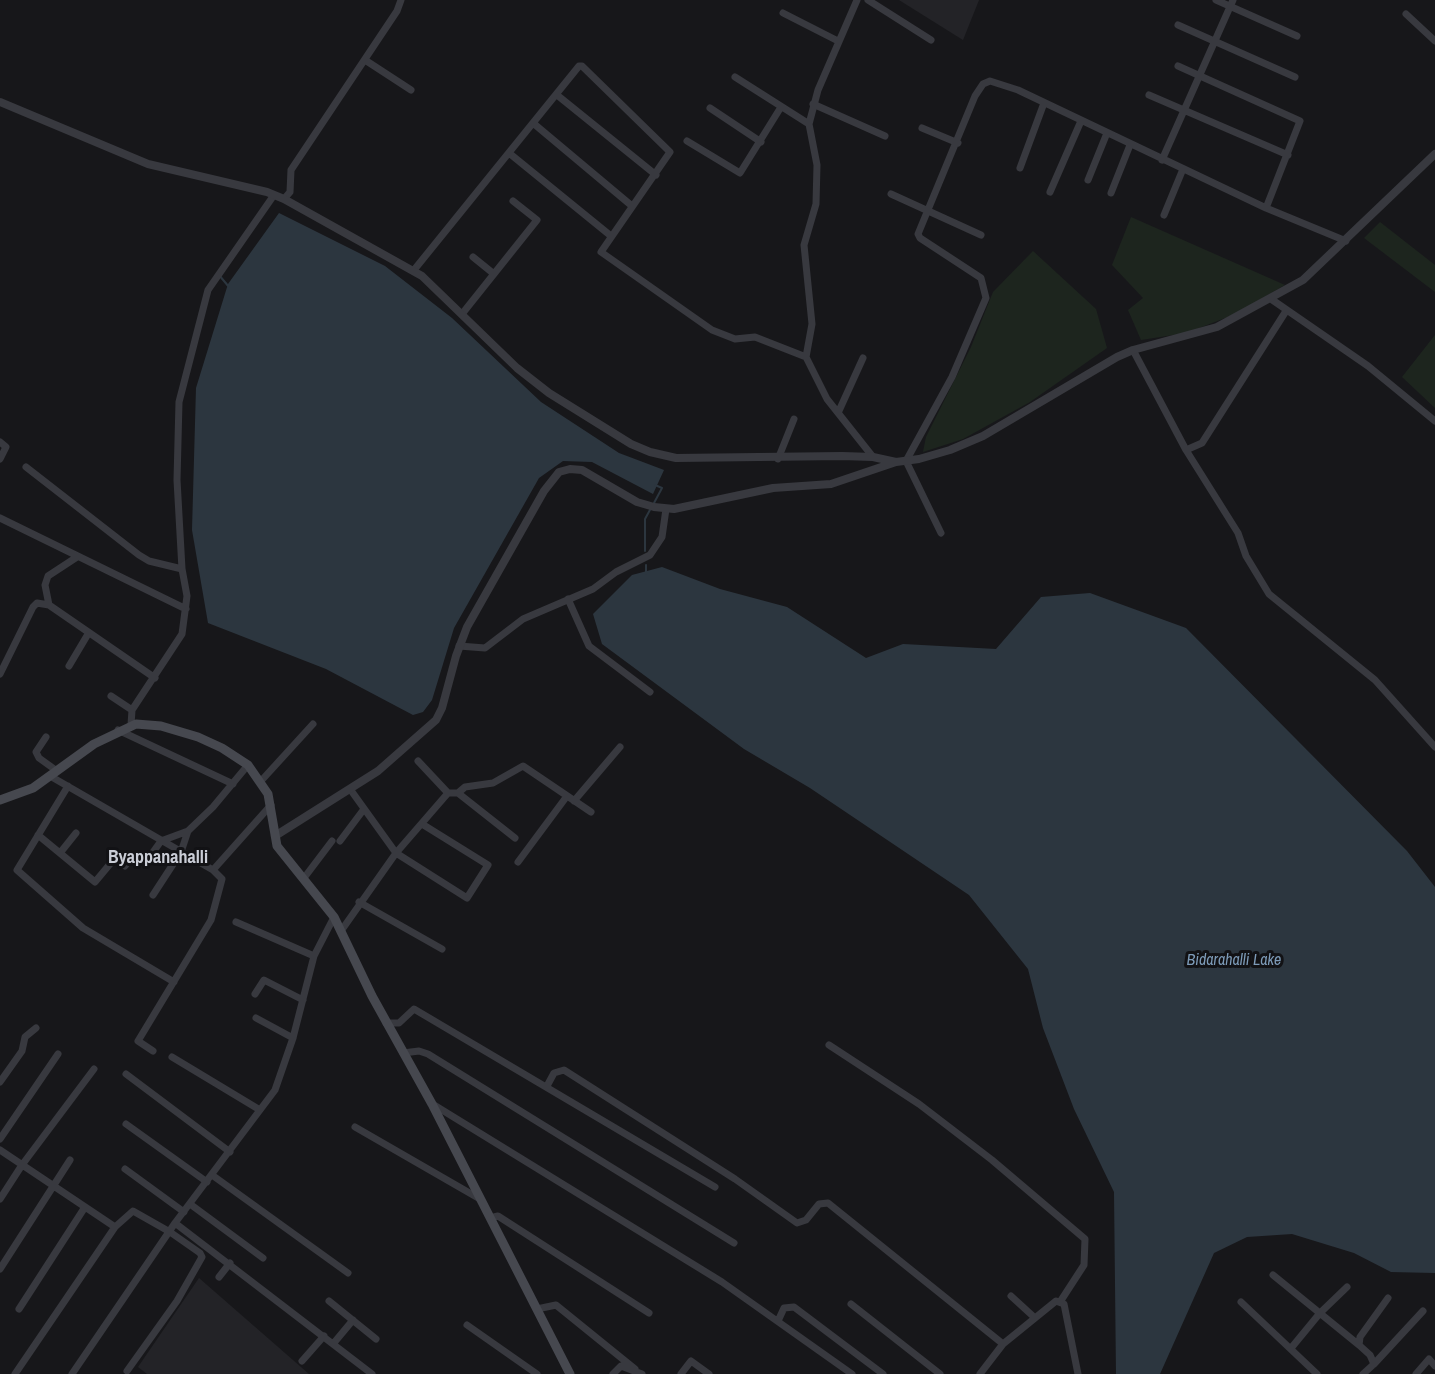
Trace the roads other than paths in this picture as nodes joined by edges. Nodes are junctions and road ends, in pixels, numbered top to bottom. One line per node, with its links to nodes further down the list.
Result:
1 (401, 0): 15 (street)
2 (846, 0): 5 (street)
3 (868, 0): 11 (street)
4 (1216, 0): 6 (street)
5 (856, 2): 12 (street)
6 (1231, 3): 10 (street); 13 (street)
7 (783, 13): 12 (street)
8 (1406, 14): 14 (street)
9 (1178, 25): 13 (street)
10 (1297, 36)
11 (931, 40)
12 (838, 41): 25 (street)
13 (1215, 41): 17 (street); 19 (street)
14 (1435, 41)
15 (365, 60): 20 (street); 51 (street)
16 (1179, 66): 17 (street)
17 (1198, 75): 28 (street); 41 (street)
18 (735, 76): 26 (street)
19 (1295, 77)
20 (411, 90)
21 (557, 95): 30 (street); 45 (street); 45 (street)
22 (1149, 95): 28 (street)
23 (0, 102): 50 (street)
24 (1044, 103): 29 (street); 37 (street); 43 (street)
25 (813, 104): 31 (street); 34 (street)
26 (782, 107): 31 (street); 36 (street)
27 (710, 108): 36 (street)
28 (1183, 110): 41 (street); 42 (street)
29 (1081, 121): 33 (street); 47 (street)
30 (533, 123): 39 (street); 53 (street)
31 (809, 124): 67 (street)
32 (922, 128): 37 (street)
33 (1107, 133): 38 (street); 46 (street)
34 (885, 136)
35 (687, 141): 36 (street)
36 (760, 142)
37 (958, 143): 55 (street)
38 (1130, 145): 42 (street); 48 (street)
39 (509, 153): 58 (street); 61 (street)
40 (1435, 154): 59 (street)
41 (1288, 155): 54 (street)
42 (1162, 160): 44 (street)
43 (1020, 168)
44 (1183, 169): 54 (street); 56 (street)
45 (656, 175): 53 (street)
46 (1088, 180)
47 (1050, 192)
48 (1111, 193)
49 (891, 194): 55 (street)
50 (274, 195): 51 (street); 83 (street)
51 (284, 199): 61 (street)
52 (513, 201): 62 (street)
53 (632, 206): 58 (street)
54 (1266, 208): 59 (street)
55 (927, 210): 57 (street); 77 (street)
56 (1164, 216)
57 (981, 235)
58 (611, 236): 67 (street)
59 (1346, 240): 63 (street)
60 (472, 257): 62 (street)
61 (414, 270): 65 (street)
62 (494, 274): 65 (street)
63 (1271, 299): 64 (street); 66 (street)
64 (1286, 311): 71 (street); 73 (street)
65 (462, 314): 76 (street)
66 (1134, 350): 73 (street); 77 (street)
67 (806, 357): 69 (street)
68 (863, 358): 69 (street)
69 (838, 413): 74 (street)
70 (794, 419): 76 (street)
71 (1435, 421)
72 (0, 442): 75 (street)
73 (1186, 450): 100 (street)
74 (873, 457): 76 (street); 77 (street)
75 (0, 459)
76 (778, 459)
77 (901, 461): 79 (street); 81 (street)
78 (27, 467): 83 (street)
79 (666, 509): 84 (street); 88 (street)
80 (0, 518): 82 (street)
81 (941, 533)
82 (77, 557): 85 (street); 86 (street)
83 (182, 569): 86 (street)
84 (568, 600): 88 (street); 92 (street)
85 (49, 605): 87 (street); 90 (street)
86 (186, 609): 91 (street)
87 (88, 634): 89 (street); 91 (street)
88 (459, 646): 107 (street)
89 (69, 666)
90 (0, 674)
91 (155, 678): 94 (street)
92 (650, 692)
93 (111, 696): 94 (street)
94 (132, 710): 96 (street)
95 (313, 724): 104 (street)
96 (131, 725): 97 (main road); 102 (main road)
97 (118, 730): 103 (main road); 105 (street)
98 (46, 737): 103 (street)
99 (620, 747): 112 (street)
100 (1435, 747)
101 (418, 761): 109 (street)
102 (248, 765): 104 (main road); 105 (street)
103 (53, 773): 106 (street); 111 (main road)
104 (261, 781): 113 (main road)
105 (233, 784): 117 (street)
106 (68, 786): 119 (street); 122 (street)
107 (350, 789): 114 (street); 120 (street)
108 (458, 793): 109 (street); 110 (street); 121 (street)
109 (448, 794): 116 (street)
110 (567, 796): 112 (street); 128 (street)
111 (0, 800)
112 (574, 801): 115 (street)
113 (271, 805): 120 (main road); 131 (street)
114 (364, 809): 124 (street); 127 (street)
115 (591, 812)
116 (422, 824): 127 (street); 127 (street)
117 (189, 831): 122 (street); 125 (street)
118 (76, 833): 126 (street)
119 (38, 835): 126 (street); 140 (street)
120 (275, 836): 132 (main road)
121 (515, 838)
122 (161, 841): 125 (street); 130 (street)
123 (332, 841): 132 (street)
124 (340, 841)
125 (181, 852): 131 (street); 133 (street)
126 (60, 853): 129 (street)
127 (396, 853): 134 (street)
128 (518, 862)
129 (110, 864)
130 (125, 866)
131 (213, 870): 140 (street)
132 (304, 878): 135 (main road)
133 (153, 895)
134 (359, 902): 137 (street); 138 (street)
135 (334, 917): 137 (main road); 139 (street)
136 (236, 922): 139 (street)
137 (341, 931): 144 (main road)
138 (442, 949)
139 (314, 956): 142 (street)
140 (174, 982): 148 (street)
141 (255, 994): 142 (street)
142 (303, 1000): 146 (street)
143 (256, 1018): 146 (street)
144 (386, 1023): 149 (main road); 155 (street)
145 (36, 1028): 154 (street)
146 (293, 1038): 157 (street)
147 (829, 1045): 191 (street)
148 (153, 1051)
149 (403, 1053): 156 (main road); 179 (street)
150 (58, 1054): 160 (street)
151 (172, 1057): 157 (street)
152 (94, 1069): 164 (street)
153 (126, 1074): 162 (street)
154 (0, 1082)
155 (547, 1086): 168 (street); 206 (street)
156 (432, 1104): 170 (main road); 201 (street)
157 (260, 1110): 162 (street)
158 (126, 1124): 166 (street)
159 (355, 1127): 170 (street)
160 (0, 1139)
161 (0, 1150): 164 (street)
162 (230, 1152): 166 (street)
163 (70, 1160): 167 (street)
164 (22, 1164): 167 (street); 169 (street)
165 (125, 1170): 173 (street)
166 (209, 1178): 171 (street); 184 (street)
167 (54, 1186): 172 (street); 183 (street)
168 (715, 1187)
169 (0, 1199)
170 (480, 1199): 174 (main road)
171 (190, 1204): 173 (street); 181 (street)
172 (85, 1207): 176 (street); 194 (street)
173 (184, 1212): 175 (street)
174 (490, 1218): 195 (main road); 197 (street)
175 (175, 1223): 177 (street); 178 (street)
176 (115, 1227): 177 (street); 216 (street)
177 (170, 1232): 180 (street); 217 (street)
178 (198, 1240): 180 (street); 182 (street)
179 (734, 1243)
180 (192, 1247): 215 (street)
181 (263, 1258)
182 (230, 1263): 186 (street); 203 (street)
183 (0, 1269)
184 (348, 1274)
185 (1273, 1275): 198 (street)
186 (219, 1277)
187 (1347, 1287): 198 (street)
188 (1011, 1296): 199 (street)
189 (1388, 1298): 207 (street)
190 (329, 1301): 200 (street)
191 (1060, 1302): 199 (street); 229 (street)
192 (1241, 1302): 208 (street)
193 (851, 1304): 227 (street)
194 (19, 1309)
195 (537, 1309): 214 (street); 220 (main road)
196 (1423, 1311): 212 (street)
197 (649, 1313)
198 (1320, 1313): 207 (street); 208 (street)
199 (1035, 1318): 206 (street)
200 (353, 1320): 204 (street); 205 (street)
201 (778, 1321): 225 (street); 226 (street)
202 (467, 1325): 219 (street)
203 (324, 1336): 205 (street); 211 (street)
204 (376, 1339)
205 (333, 1344): 218 (street)
206 (1004, 1344): 228 (street)
207 (1359, 1345): 212 (street)
208 (1292, 1347): 230 (street)
209 (1435, 1352): 210 (street)
210 (1429, 1359): 213 (street); 232 (street)
211 (302, 1361)
212 (1374, 1364): 231 (street)
213 (1435, 1366)
214 (634, 1369): 221 (street); 222 (street)
215 (127, 1371)
216 (15, 1374)
217 (72, 1374)
218 (372, 1374)
219 (537, 1374)
220 (570, 1374)
221 (613, 1374)
222 (642, 1374)
223 (681, 1374): 224 (street)
224 (709, 1374)
225 (852, 1374)
226 (883, 1374)
227 (940, 1374)
228 (980, 1374)
229 (1078, 1374)
230 (1317, 1374)
231 (1363, 1374)
232 (1416, 1374)

